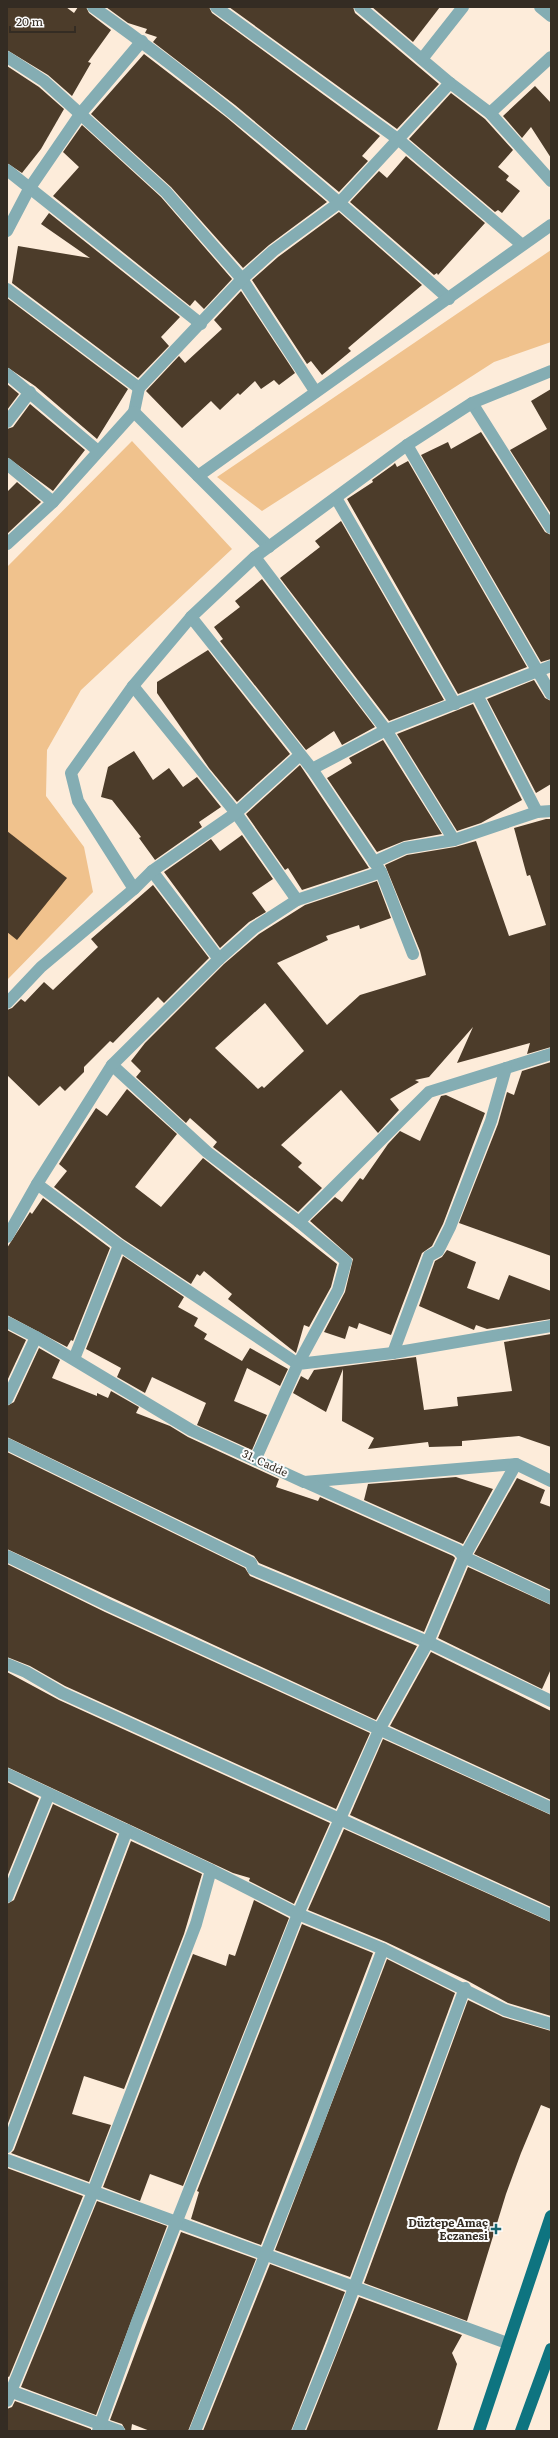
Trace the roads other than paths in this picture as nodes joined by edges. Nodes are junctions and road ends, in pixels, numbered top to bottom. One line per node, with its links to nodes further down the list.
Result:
1 (93, 7): 7 (street)
2 (216, 7): 14 (street)
3 (360, 7): 10 (street)
4 (463, 7): 10 (street)
5 (540, 7): 6 (street)
6 (551, 16)
7 (142, 41): 12 (street); 18 (street)
8 (7, 57): 12 (street)
9 (551, 57): 13 (street)
10 (422, 59): 11 (street)
11 (450, 83): 13 (street); 14 (street)
12 (81, 113): 17 (street); 22 (street)
13 (490, 113): 16 (street)
14 (399, 140): 18 (street); 21 (street)
15 (7, 170): 17 (street)
16 (551, 182)
17 (29, 189): 20 (street); 25 (street)
18 (340, 202): 22 (street); 24 (street)
19 (551, 225): 21 (street)
20 (7, 231)
21 (521, 244): 24 (street)
22 (242, 279): 25 (street); 29 (street)
23 (7, 289): 28 (street)
24 (448, 299): 29 (street)
25 (201, 324): 28 (street)
26 (551, 371): 31 (street)
27 (7, 374): 30 (street)
28 (139, 388): 32 (street)
29 (316, 391): 37 (street)
30 (30, 392): 33 (street); 35 (street)
31 (472, 403): 34 (street); 40 (street)
32 (134, 412): 35 (street); 37 (street)
33 (7, 422)
34 (407, 445): 38 (street); 46 (street)
35 (98, 451): 39 (street)
36 (7, 464): 39 (street)
37 (198, 476): 42 (street)
38 (336, 498): 42 (street); 50 (street)
39 (53, 502): 41 (street)
40 (551, 528)
41 (7, 544)
42 (270, 547): 43 (street)
43 (255, 557): 44 (street); 51 (street)
44 (191, 617): 47 (street); 52 (street)
45 (551, 666): 46 (street)
46 (538, 672): 48 (street); 49 (street)
47 (133, 686): 56 (street); 60 (street)
48 (551, 694)
49 (477, 695): 50 (street); 55 (street)
50 (455, 704): 51 (street)
51 (386, 730): 53 (street); 57 (street)
52 (300, 755): 53 (street); 56 (street)
53 (312, 769): 58 (street)
54 (551, 810): 55 (street)
55 (537, 812): 57 (street)
56 (236, 813): 59 (street); 61 (street)
57 (454, 840): 58 (street)
58 (378, 867): 61 (street); 62 (street)
59 (152, 871): 60 (street); 63 (street)
60 (134, 889): 64 (street)
61 (297, 900): 63 (street)
62 (413, 954)
63 (219, 959): 66 (street)
64 (7, 1003)
65 (551, 1054): 67 (street)
66 (112, 1065): 68 (street); 69 (street)
67 (506, 1068): 69 (street); 75 (street)
68 (37, 1184): 70 (street); 71 (street)
69 (299, 1222): 77 (street)
70 (7, 1237)
71 (119, 1245): 76 (street); 77 (street)
72 (7, 1322): 74 (street, 31. Cadde)
73 (551, 1326): 75 (street)
74 (36, 1337): 76 (street, 31. Cadde); 78 (street)
75 (393, 1353): 77 (street)
76 (74, 1359): 80 (street, 31. Cadde)
77 (298, 1364): 80 (street)
78 (7, 1399)
79 (7, 1444): 87 (street)
80 (256, 1458): 83 (street, 31. Cadde)
81 (516, 1464): 82 (street); 83 (street); 85 (street)
82 (551, 1481)
83 (304, 1482): 85 (street, 31. Cadde)
84 (7, 1556): 90 (street)
85 (464, 1556): 86 (street, 31. Cadde); 87 (street)
86 (551, 1598)
87 (428, 1642): 89 (street); 90 (street)
88 (7, 1664): 94 (street)
89 (551, 1701)
90 (380, 1728): 93 (street); 94 (street)
91 (7, 1774): 92 (street)
92 (49, 1794): 95 (street); 97 (street)
93 (551, 1808)
94 (341, 1821): 98 (street); 99 (street)
95 (127, 1830): 96 (street); 103 (street)
96 (211, 1870): 98 (street); 105 (street)
97 (7, 1897)
98 (298, 1914): 100 (street); 107 (street)
99 (551, 1915)
100 (383, 1949): 101 (street); 108 (street)
101 (464, 1988): 102 (street); 109 (street)
102 (551, 2024)
103 (7, 2146)
104 (7, 2160): 105 (street)
105 (93, 2192): 107 (street); 112 (street)
106 (551, 2216): 110 (main road)
107 (177, 2223): 108 (street); 113 (street)
108 (266, 2255): 109 (street); 115 (street)
109 (354, 2287): 110 (street); 116 (street)
110 (507, 2343): 117 (main road)
111 (551, 2349): 118 (main road)
112 (8, 2394): 113 (street)
113 (99, 2427): 114 (street)
114 (119, 2431)
115 (196, 2431)
116 (298, 2431)
117 (479, 2431)
118 (521, 2431)

